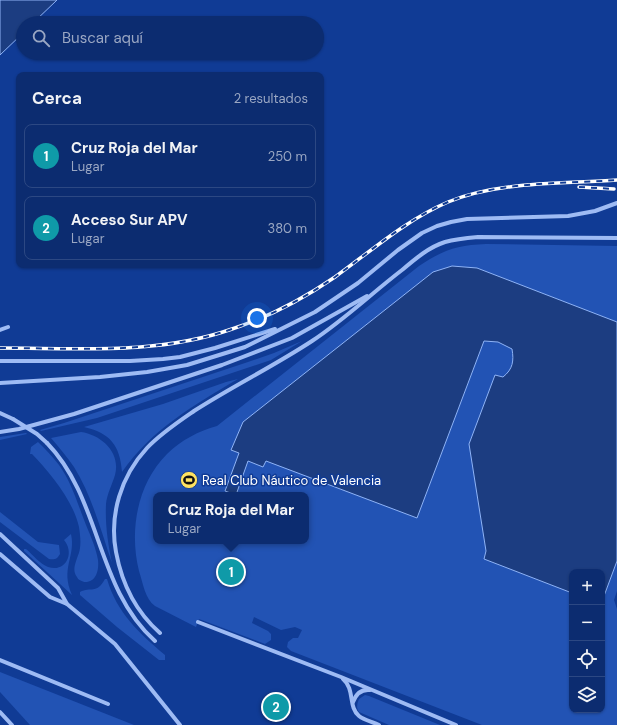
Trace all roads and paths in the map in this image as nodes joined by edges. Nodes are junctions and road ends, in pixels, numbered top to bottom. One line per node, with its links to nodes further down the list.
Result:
1 (617, 203): 4 (street)
2 (617, 238): 3 (street)
3 (374, 291): 10 (street); 15 (street)
4 (289, 325): 7 (street); 8 (street)
5 (8, 327): 6 (street)
6 (0, 330)
7 (0, 361)
8 (0, 384)
9 (0, 413): 16 (street, bridge)
10 (0, 432)
11 (0, 534): 13 (street)
12 (0, 554): 13 (street)
13 (67, 604): 25 (street)
14 (198, 622): 18 (street)
15 (160, 633)
16 (155, 641)
17 (0, 660): 21 (street)
18 (341, 677): 19 (street); 20 (street)
19 (372, 690): 20 (street); 28 (street)
20 (353, 703): 23 (street)
21 (108, 704)
22 (0, 712): 24 (street)
23 (368, 720): 26 (street); 27 (street)
24 (12, 725)
25 (180, 725)
26 (375, 725)
27 (379, 725)
28 (456, 725)

